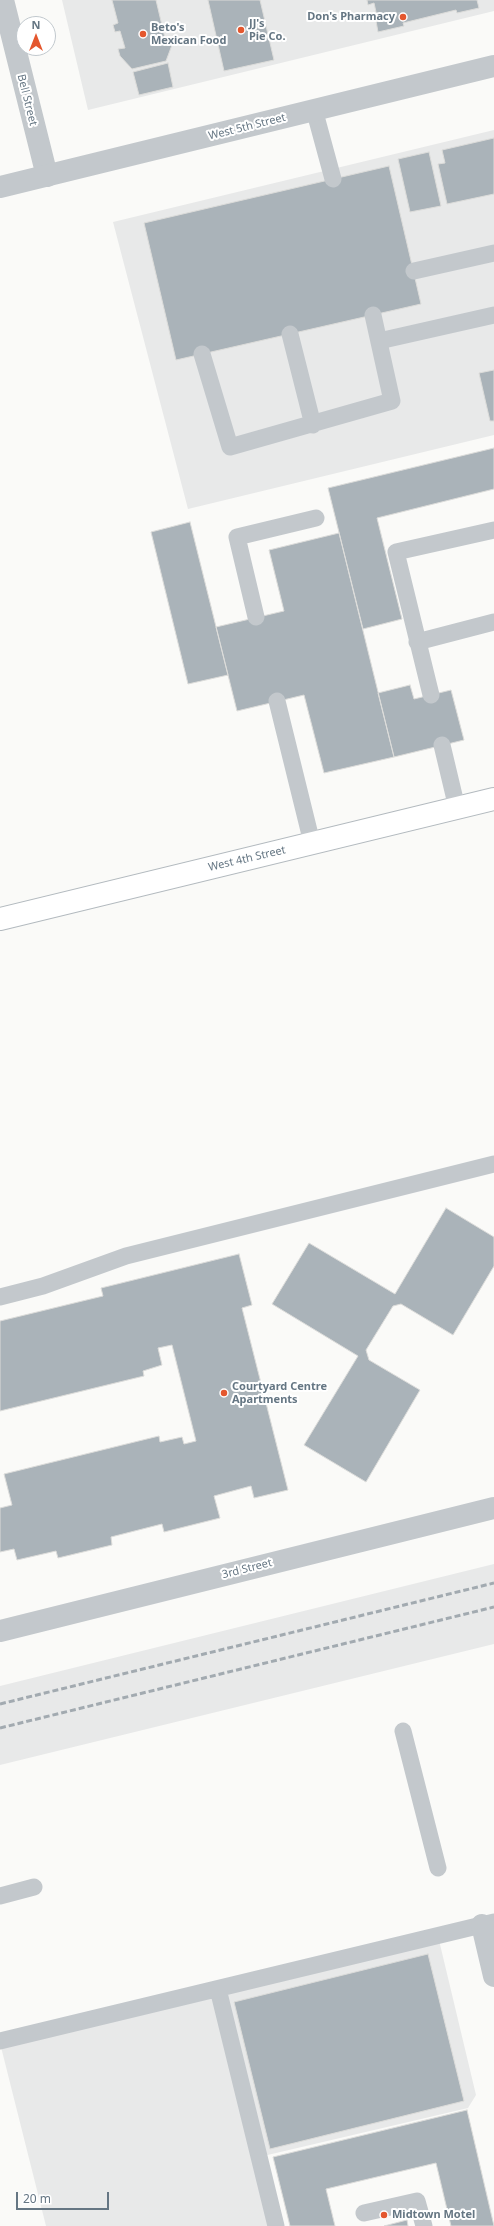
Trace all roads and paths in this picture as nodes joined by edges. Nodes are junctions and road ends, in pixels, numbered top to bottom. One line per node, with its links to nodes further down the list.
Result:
1 (3, 0): 4 (street, Bell Street)
2 (494, 66): 3 (street, West 5th Street)
3 (314, 109): 4 (street, West 5th Street); 5 (lane)
4 (47, 176): 6 (street, West 5th Street)
5 (333, 179)
6 (0, 188)
7 (494, 253): 8 (lane)
8 (414, 271)
9 (373, 315): 12 (lane)
10 (494, 315): 12 (lane)
11 (290, 334): 14 (lane)
12 (379, 341): 14 (lane)
13 (202, 354): 14 (lane)
14 (313, 425)
15 (316, 518): 17 (lane)
16 (494, 530): 19 (lane)
17 (256, 617)
18 (494, 622): 19 (lane)
19 (417, 642): 20 (lane)
20 (431, 695)
21 (277, 702): 25 (lane)
22 (442, 745): 24 (lane)
23 (494, 799): 24 (main road, West 4th Street)
24 (457, 808): 25 (main road, West 4th Street)
25 (312, 843): 26 (main road, West 4th Street)
26 (0, 919)
27 (494, 1164): 28 (lane)
28 (0, 1297)
29 (494, 1508): 30 (street, 3rd Street)
30 (0, 1631)
31 (403, 1731): 32 (lane)
32 (438, 1868)
33 (34, 1887): 34 (lane)
34 (0, 1896)
35 (488, 1924): 36 (street); 37 (lane)
36 (494, 1976)
37 (218, 1989): 38 (lane); 40 (lane)
38 (0, 2041)
39 (364, 2213): 41 (lane)
40 (276, 2226)
41 (424, 2226)

